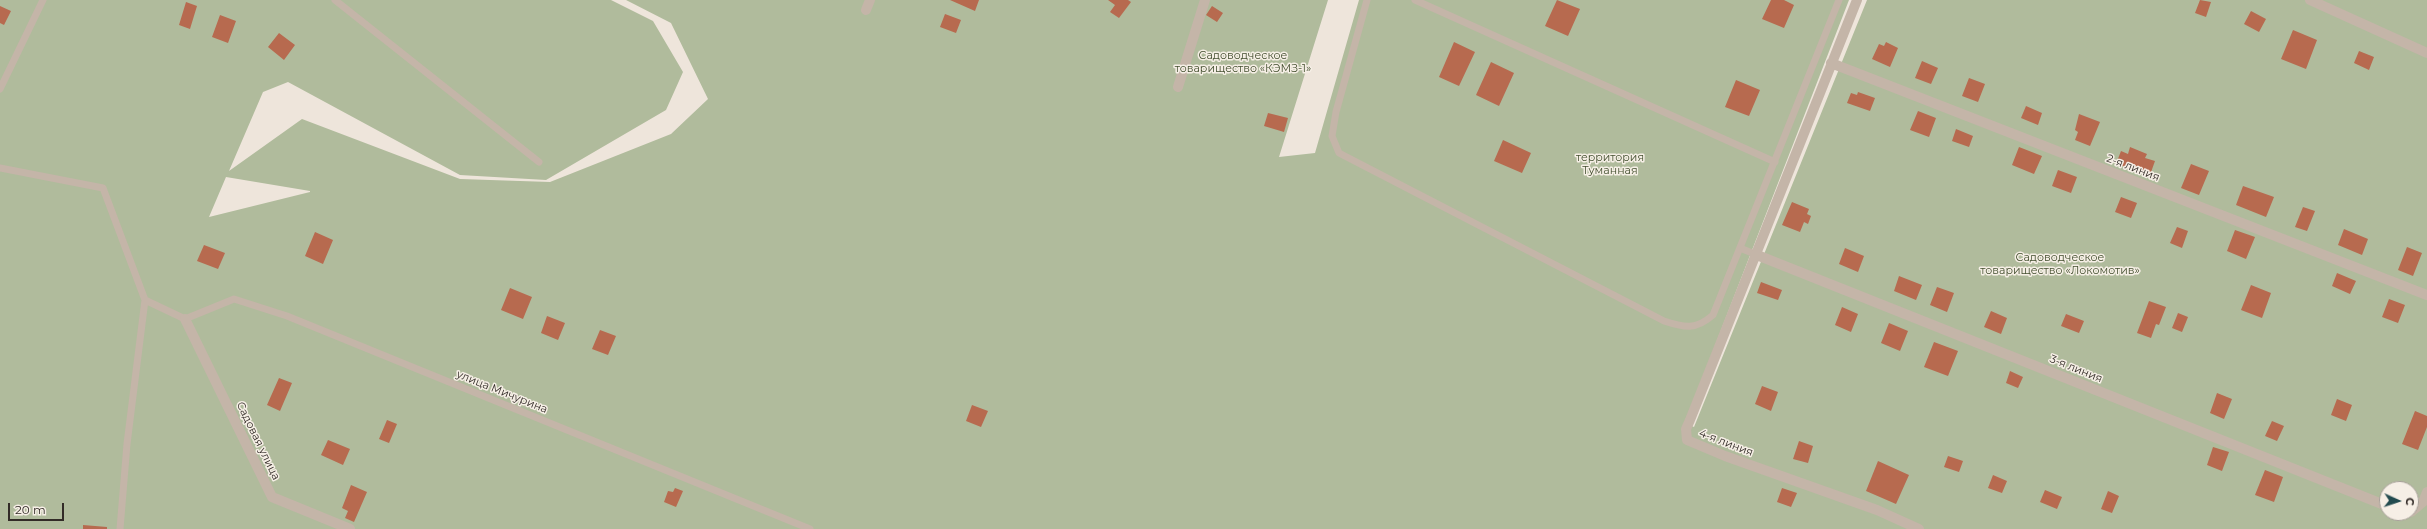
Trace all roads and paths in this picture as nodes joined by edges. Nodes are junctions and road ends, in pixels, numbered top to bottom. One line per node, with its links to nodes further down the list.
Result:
1 (43, 0): 12 (lane)
2 (335, 0): 13 (lane)
3 (1205, 0): 11 (street)
4 (1367, 0): 16 (lane)
5 (1415, 0): 14 (lane)
6 (1839, 0): 14 (lane)
7 (1857, 0): 10 (street)
8 (2310, 0): 9 (street)
9 (2427, 53)
10 (1831, 63): 17 (street); 18 (street, 2-я линия)
11 (1178, 87)
12 (0, 89)
13 (539, 162)
14 (1775, 162): 16 (lane)
15 (0, 168): 19 (lane)
16 (1740, 248): 17 (lane)
17 (1757, 255): 22 (street, 3-я линия); 27 (street, 4-я линия)
18 (2427, 295)
19 (145, 300): 20 (lane); 24 (lane)
20 (185, 319): 25 (street, Садовая улица); 26 (lane, улица Мичурина)
21 (2427, 492): 23 (street)
22 (2379, 503)
23 (2419, 505)
24 (120, 529)
25 (350, 529)
26 (810, 529)
27 (1919, 529)

